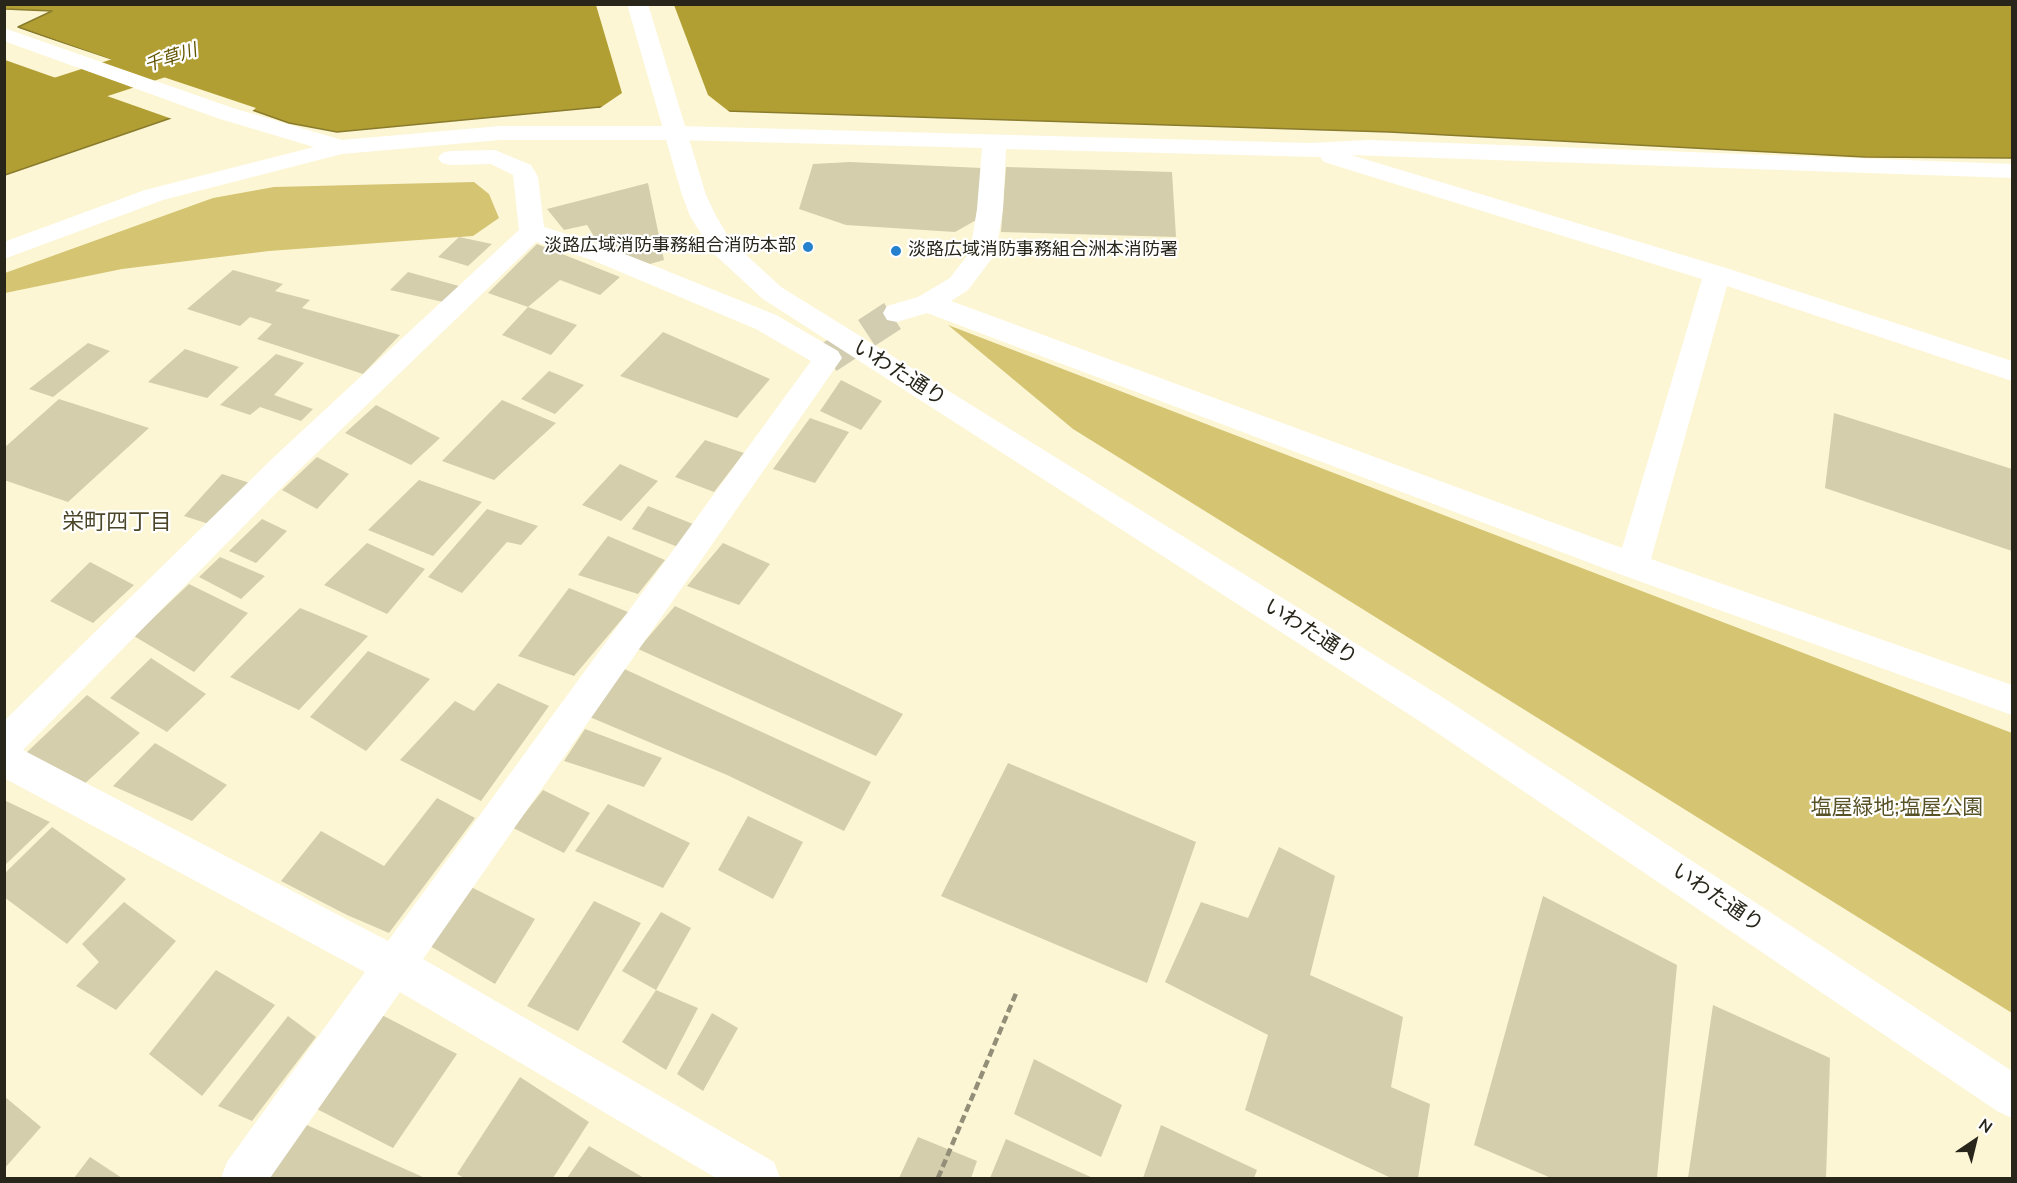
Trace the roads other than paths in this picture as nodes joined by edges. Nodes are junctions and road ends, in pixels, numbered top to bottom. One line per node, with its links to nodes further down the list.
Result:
1 (637, 4): 3 (street, いわた通り)
2 (4, 34): 5 (street)
3 (675, 127): 4 (street); 5 (street); 19 (street, いわた通り)
4 (994, 144): 6 (street); 11 (street)
5 (342, 147): 8 (street); 9 (street)
6 (1311, 150): 7 (street); 10 (street)
7 (2013, 171)
8 (532, 232): 16 (street); 18 (street)
9 (4, 251)
10 (1717, 274): 13 (street); 14 (street)
11 (928, 303): 12 (street); 14 (street)
12 (897, 313)
13 (2013, 371)
14 (1633, 566): 15 (street)
15 (2013, 700)
16 (4, 745)
17 (4, 759): 18 (street)
18 (393, 965): 20 (street); 21 (street)
19 (2013, 1096)
20 (243, 1179)
21 (758, 1179)

